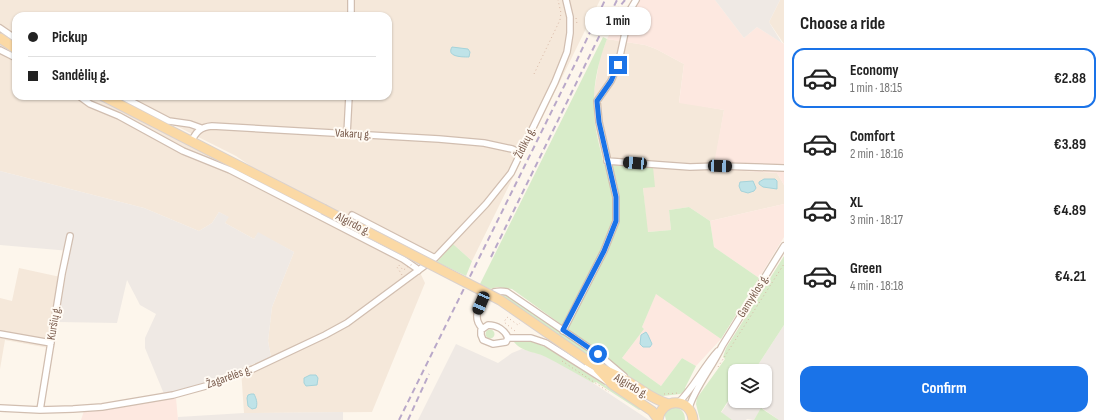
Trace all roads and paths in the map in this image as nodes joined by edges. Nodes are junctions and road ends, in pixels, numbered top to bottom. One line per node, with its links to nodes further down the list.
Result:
1 (351, 0): 5 (street)
2 (558, 0): 12 (path)
3 (566, 0): 20 (street, Židikų g.)
4 (636, 0): 21 (street)
5 (351, 12)
6 (0, 28): 7 (street)
7 (12, 36)
8 (0, 38): 9 (main road)
9 (12, 46)
10 (0, 50): 11 (street)
11 (12, 56)
12 (534, 74)
13 (84, 100): 29 (street)
14 (111, 100): 19 (main road, Algirdo g.)
15 (129, 100): 17 (street)
16 (349, 100): 18 (street)
17 (201, 128): 18 (street, Vakarų g.); 19 (street)
18 (348, 134): 20 (street, Vakarų g.)
19 (191, 142): 39 (main road, Algirdo g., bridge)
20 (521, 153): 26 (street, Židikų g.)
21 (608, 161): 22 (street); 34 (street)
22 (784, 168)
23 (352, 215): 26 (street)
24 (70, 236): 37 (street, Kuršių g.)
25 (784, 246): 38 (street, Gamyklos g.)
26 (433, 260): 29 (street, Žagarėlės g.)
27 (417, 261): 30 (path, bridge)
28 (784, 264): 40 (path)
29 (418, 271): 46 (street, Žagarėlės g.)
30 (403, 276)
31 (509, 319): 32 (path)
32 (520, 323)
33 (482, 328): 34 (street); 36 (street); 36 (street)
34 (563, 330): 41 (street)
35 (0, 334): 37 (street)
36 (508, 338): 42 (street)
37 (50, 343): 46 (street, Kuršių g.)
38 (722, 346): 43 (street, Gamyklos g.); 45 (street, Gamyklos g.)
39 (591, 363): 41 (main road, Algirdo g.); 42 (main road, Algirdo g.)
40 (715, 371)
41 (630, 382): 43 (main road, Algirdo g.)
42 (612, 384): 47 (main road, Algirdo g.)
43 (673, 403): 45 (main road, Algirdo g.); 47 (main road, Algirdo g.)
44 (0, 408): 46 (street, Žagarėlės g.)
45 (689, 408): 48 (main road)
46 (40, 410)
47 (658, 419)
48 (694, 420)

